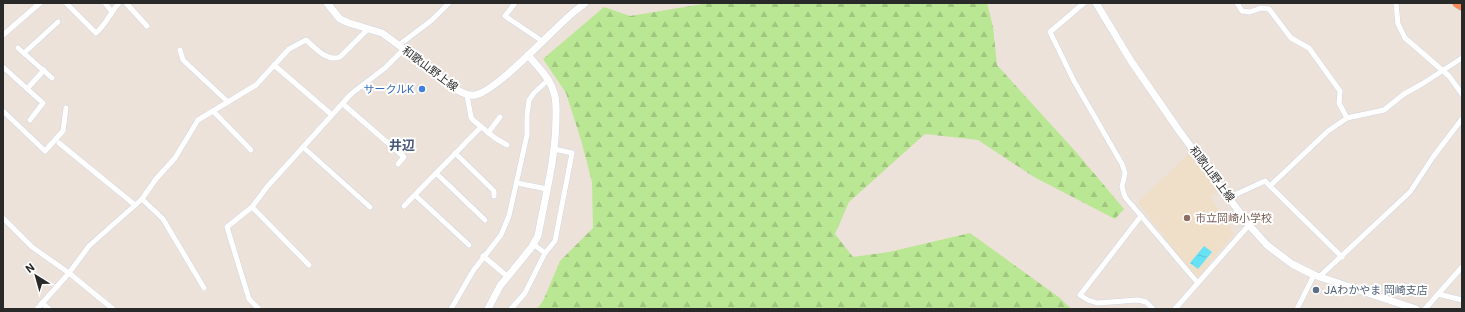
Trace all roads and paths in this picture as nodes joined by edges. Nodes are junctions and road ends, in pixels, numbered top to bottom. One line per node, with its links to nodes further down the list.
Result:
1 (40, 3): 20 (street)
2 (66, 3): 16 (street)
3 (105, 3): 16 (street)
4 (119, 3): 16 (street)
5 (126, 3): 18 (street)
6 (327, 3): 19 (main road, 和歌山野上線)
7 (449, 3): 22 (street)
8 (515, 3): 21 (street)
9 (585, 3): 21 (main road, 和歌山野上線)
10 (1084, 3): 68 (street)
11 (1096, 3): 62 (main road, 和歌山野上線)
12 (1237, 3): 44 (street)
13 (1396, 3): 31 (street)
14 (1457, 3): 15 (highway)
15 (1462, 6)
16 (112, 12)
17 (58, 22): 25 (street)
18 (148, 26)
19 (368, 29): 22 (main road, 和歌山野上線); 28 (street)
20 (3, 35)
21 (542, 41): 26 (main road, 和歌山野上線)
22 (402, 47): 36 (main road, 和歌山野上線); 38 (street)
23 (18, 48): 25 (street)
24 (180, 50): 37 (street)
25 (24, 53): 30 (street)
26 (528, 55): 33 (main road); 36 (main road, 和歌山野上線)
27 (1462, 58): 31 (street)
28 (274, 65): 37 (street); 42 (street)
29 (3, 67): 34 (street)
30 (44, 70): 32 (street); 34 (street)
31 (1443, 71): 35 (street); 44 (street)
32 (52, 78)
33 (548, 80): 52 (main road); 57 (street)
34 (27, 89): 46 (street)
35 (1462, 94)
36 (467, 95): 47 (street)
37 (228, 102): 41 (street)
38 (342, 104): 42 (street); 55 (street)
39 (66, 108): 40 (street)
40 (3, 111)
41 (213, 111): 53 (street); 63 (street)
42 (332, 115): 51 (street)
43 (500, 117): 48 (street)
44 (1347, 118): 58 (street)
45 (1462, 119): 76 (street)
46 (30, 120)
47 (481, 126): 48 (street); 54 (street)
48 (488, 133): 50 (street)
49 (59, 143): 64 (street)
50 (507, 145)
51 (303, 147): 66 (street); 67 (street)
52 (554, 149): 59 (main road); 74 (street)
53 (251, 150)
54 (455, 153): 56 (street); 61 (street)
55 (398, 164)
56 (436, 173): 60 (street); 70 (street)
57 (517, 183): 59 (street); 75 (street)
58 (1270, 186): 62 (street); 76 (street)
59 (547, 189): 72 (main road)
60 (415, 195): 65 (street); 73 (street)
61 (494, 196)
62 (1230, 197): 71 (main road, 和歌山野上線)
63 (142, 198): 64 (street); 83 (street)
64 (135, 205): 79 (street)
65 (404, 206)
66 (252, 207): 77 (street); 90 (street)
67 (370, 207)
68 (1141, 216): 82 (street); 94 (street)
69 (3, 218): 79 (street)
70 (485, 220)
71 (1249, 225): 80 (main road, 和歌山野上線); 82 (street)
72 (533, 244): 74 (street); 81 (main road)
73 (469, 245)
74 (545, 253): 93 (street)
75 (483, 256): 81 (street); 91 (street)
76 (1342, 257): 80 (street)
77 (309, 265)
78 (1462, 267): 84 (street)
79 (69, 273): 86 (street); 89 (street)
80 (1317, 276): 96 (street); 97 (main road, 和歌山野上線)
81 (508, 277): 92 (main road)
82 (1197, 282): 95 (street)
83 (204, 288)
84 (1438, 294): 85 (street); 98 (street)
85 (1462, 300)
86 (42, 303): 87 (street); 88 (street)
87 (37, 309)
88 (49, 309)
89 (113, 309)
90 (259, 309)
91 (451, 309)
92 (488, 309)
93 (511, 309)
94 (1153, 309)
95 (1175, 309)
96 (1297, 309)
97 (1416, 309)
98 (1425, 309)

